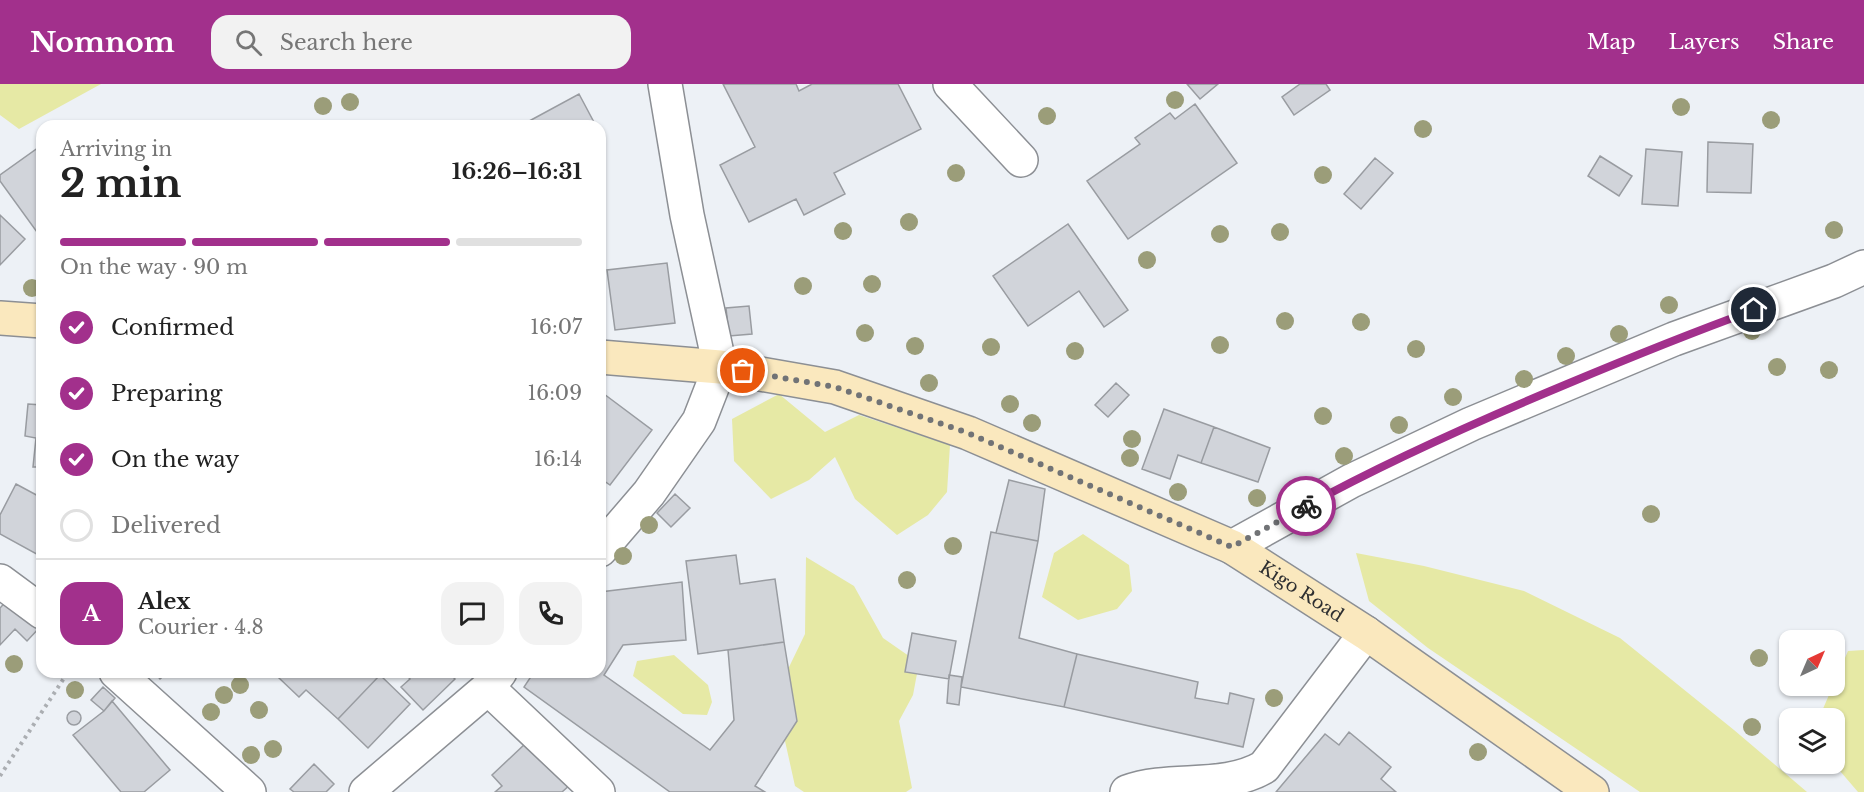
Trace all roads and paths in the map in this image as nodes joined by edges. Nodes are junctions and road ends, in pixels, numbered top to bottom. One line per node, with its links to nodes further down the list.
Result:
1 (665, 84): 8 (street)
2 (950, 84): 3 (street)
3 (1021, 160)
4 (1864, 267): 10 (street)
5 (0, 318): 6 (street)
6 (36, 321)
7 (606, 358): 8 (street, Kigo Road)
8 (720, 367): 9 (street); 10 (street, Kigo Road)
9 (606, 543)
10 (1232, 547): 13 (street, Kigo Road)
11 (0, 581): 12 (street)
12 (36, 608)
13 (1366, 633): 21 (street); 22 (street, Kigo Road)
14 (64, 678): 17 (path)
15 (123, 678): 18 (street)
16 (494, 680): 19 (street); 20 (street)
17 (0, 776)
18 (249, 792)
19 (366, 792)
20 (598, 792)
21 (1127, 792)
22 (1592, 792)

